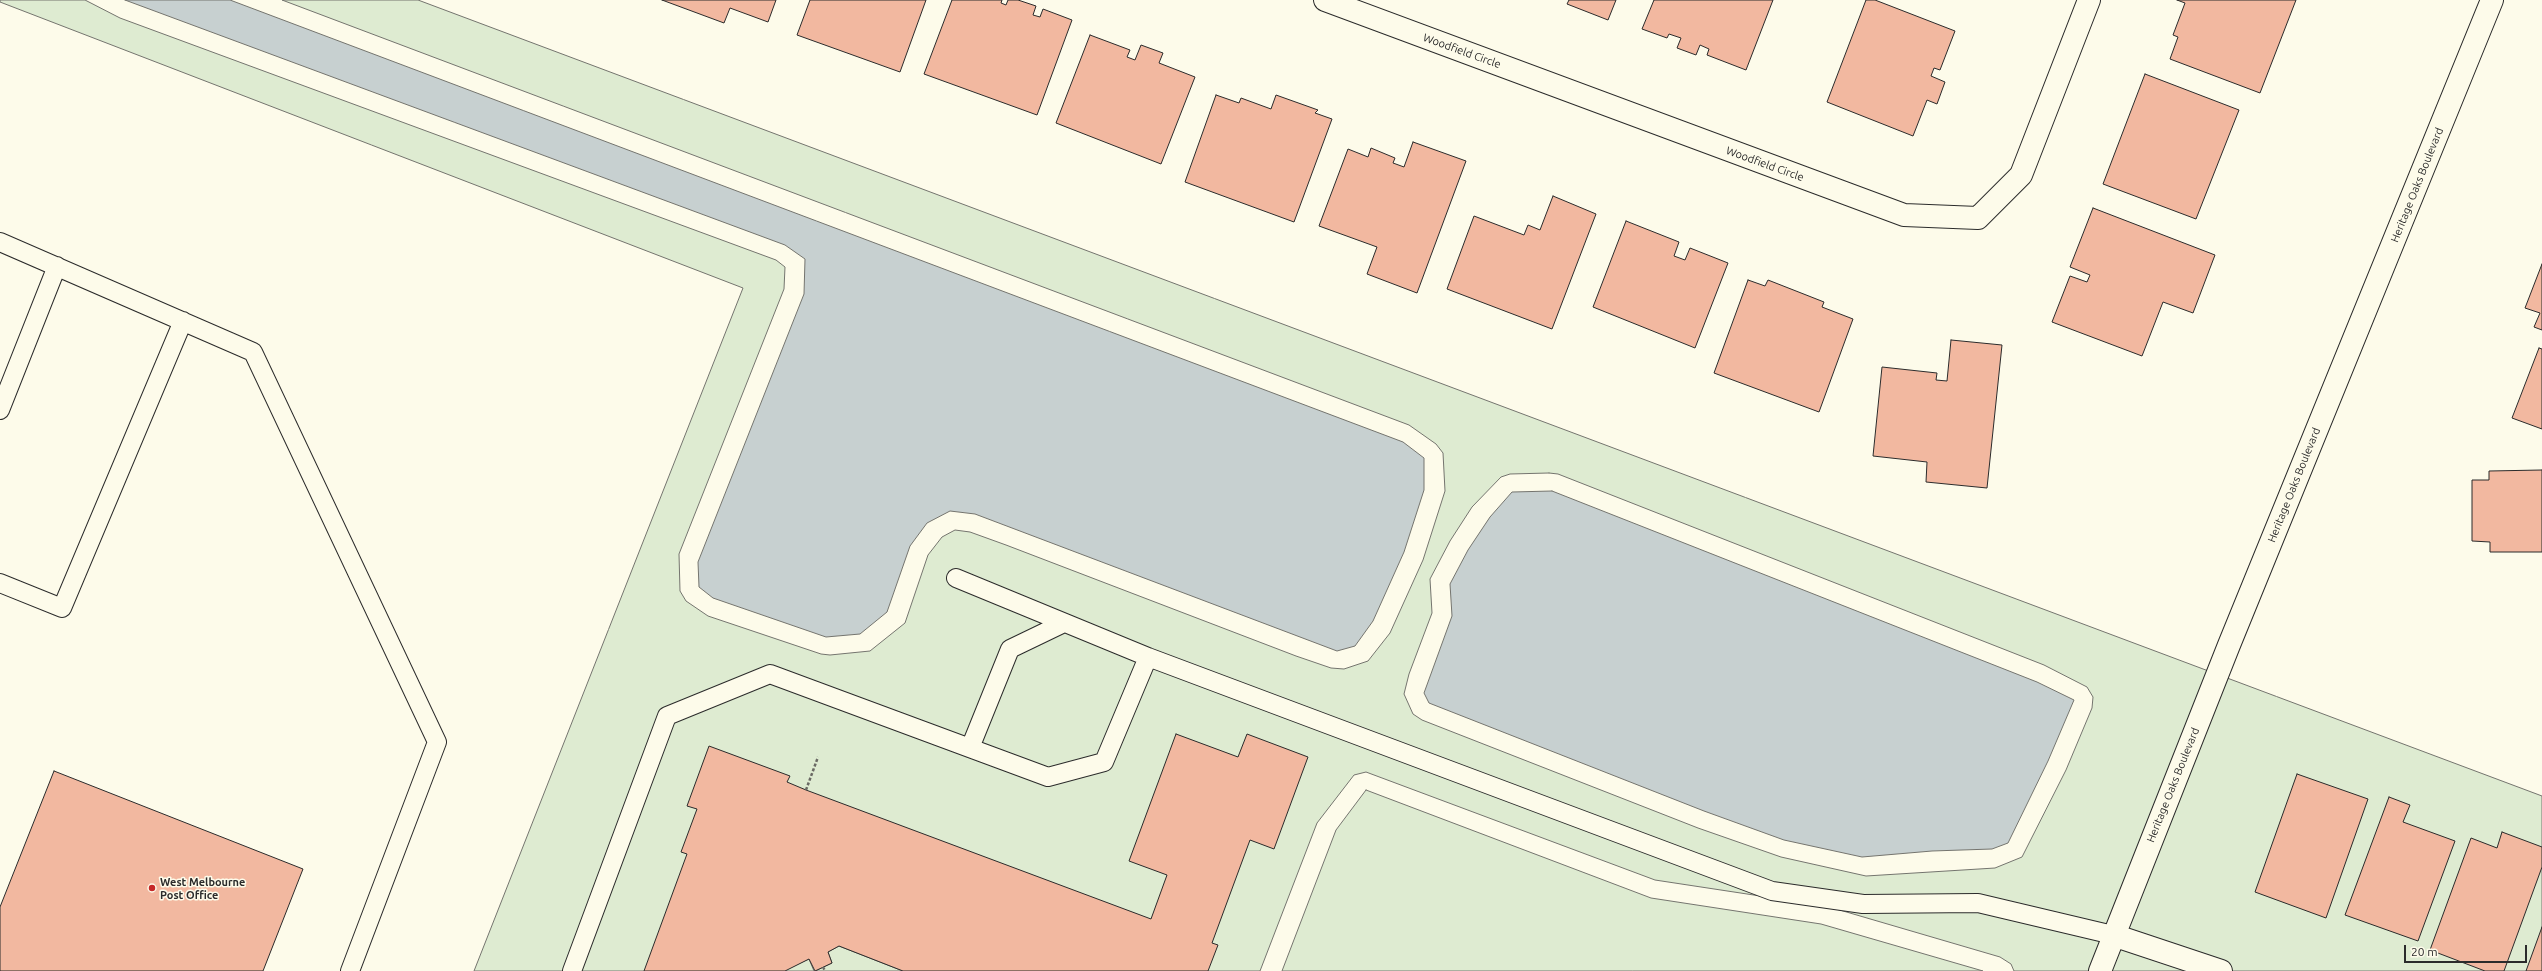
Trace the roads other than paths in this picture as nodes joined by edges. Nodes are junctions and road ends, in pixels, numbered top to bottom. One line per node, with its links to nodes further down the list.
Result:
1 (1325, 0): 2 (street, Woodfield Circle)
2 (2089, 0)
3 (2492, 0): 13 (street, Heritage Oaks Boulevard)
4 (0, 242): 5 (lane)
5 (57, 266): 6 (lane); 7 (lane)
6 (183, 321): 9 (lane); 14 (lane)
7 (0, 410)
8 (956, 578): 10 (lane)
9 (0, 583)
10 (1064, 623): 11 (lane); 12 (lane)
11 (1148, 657): 12 (lane); 13 (lane)
12 (970, 748): 15 (lane)
13 (2114, 935): 16 (street, Heritage Oaks Boulevard); 17 (street)
14 (350, 971)
15 (572, 971)
16 (2100, 971)
17 (2221, 971)

